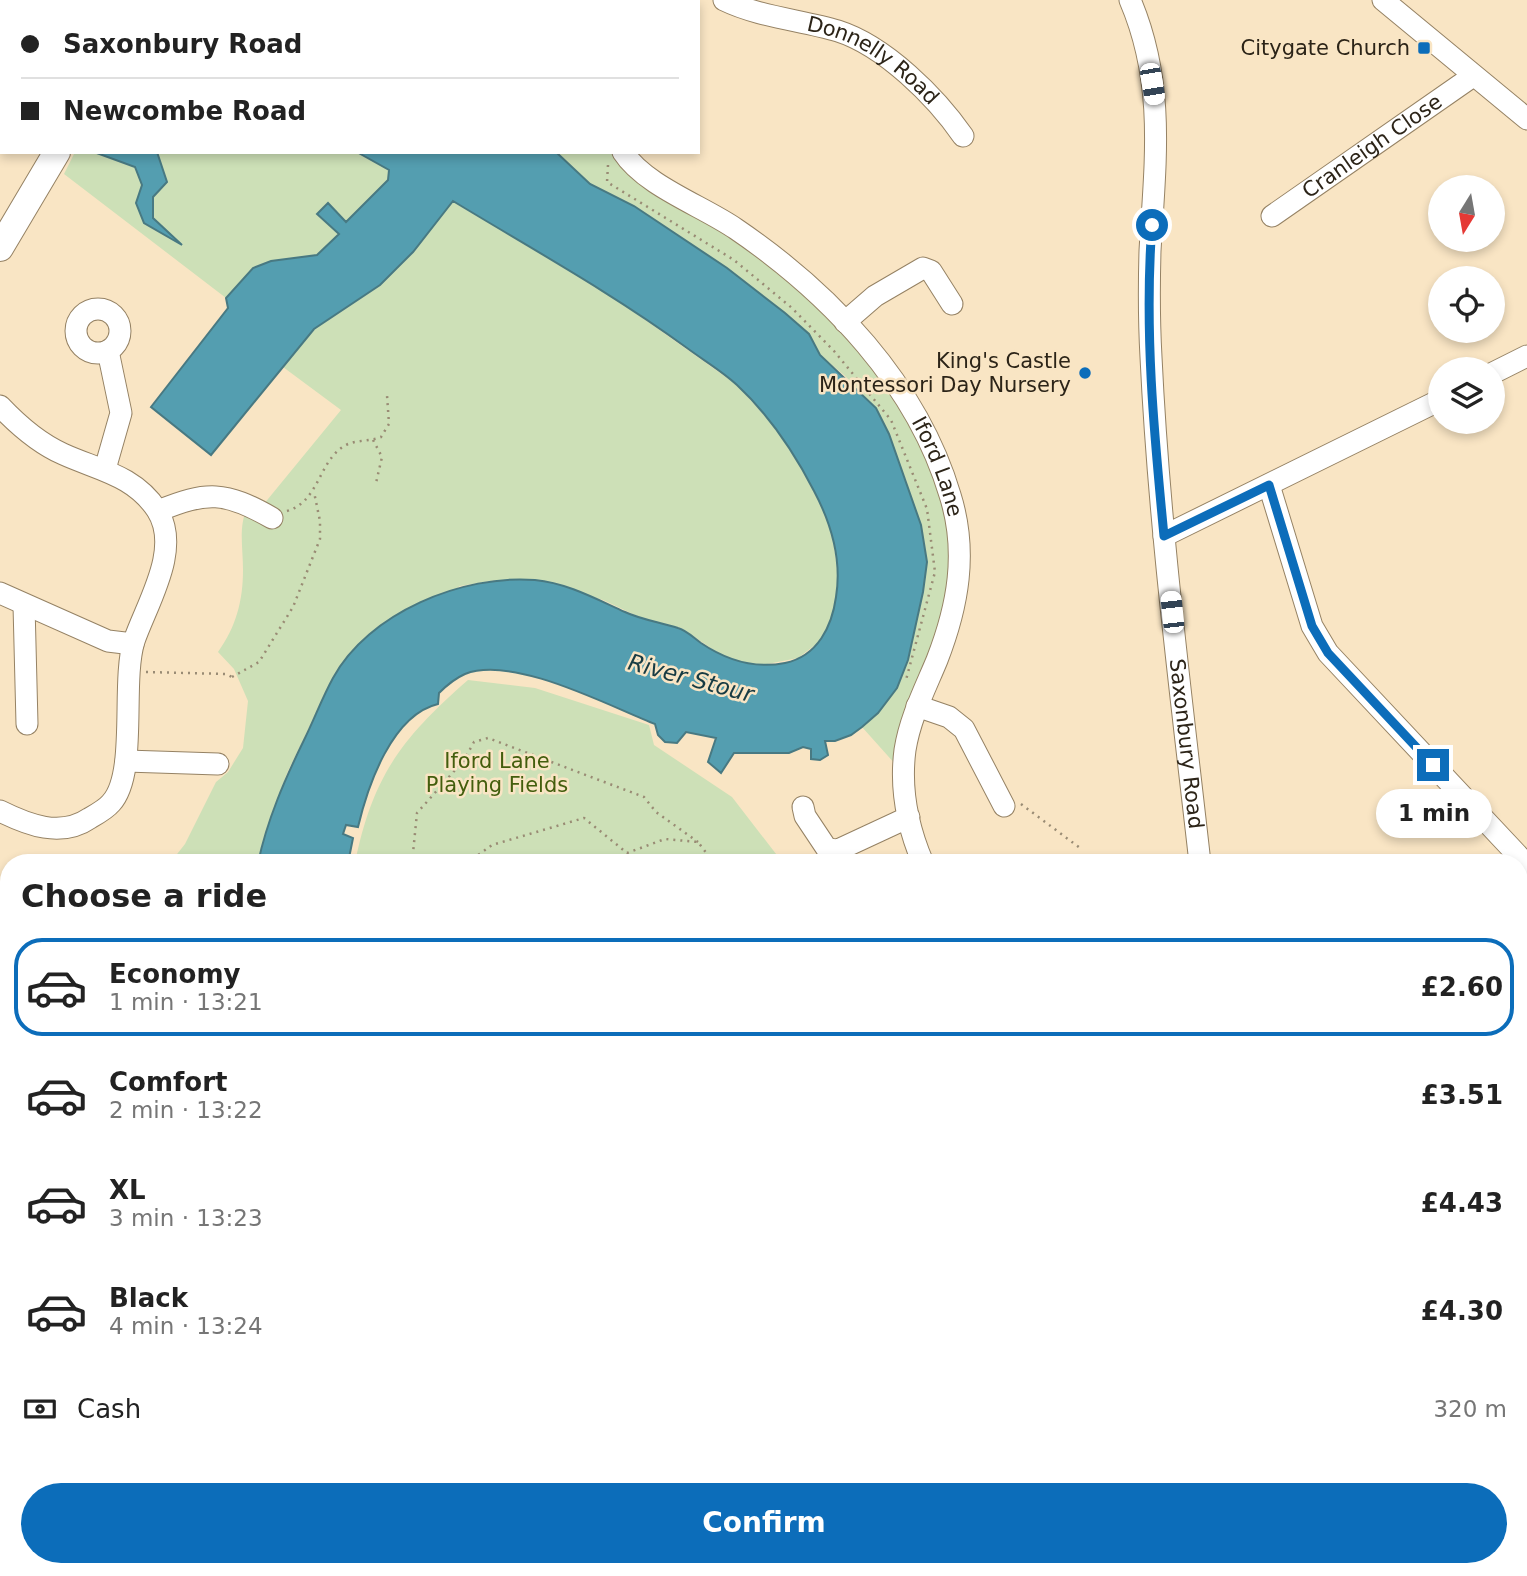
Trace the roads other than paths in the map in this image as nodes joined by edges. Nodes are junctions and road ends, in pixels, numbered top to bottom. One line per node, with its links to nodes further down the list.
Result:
1 (724, 0): 6 (street, Donnelly Road)
2 (1130, 0): 22 (street, Saxonbury Road)
3 (1383, 0): 4 (street)
4 (1473, 76): 5 (street); 9 (street, Cranleigh Close)
5 (1527, 119)
6 (963, 136)
7 (56, 154): 10 (main road)
8 (616, 157): 12 (street, Iford Lane)
9 (1272, 216)
10 (0, 248)
11 (952, 304): 12 (street)
12 (845, 322): 26 (street, Iford Lane)
13 (108, 351): 18 (street)
14 (1527, 356): 15 (street)
15 (1505, 367)
16 (0, 406): 18 (street)
17 (1428, 406): 19 (street)
18 (105, 468): 20 (street)
19 (1269, 485): 22 (street); 36 (street)
20 (158, 511): 21 (street); 25 (street)
21 (272, 518)
22 (1164, 536): 35 (street, Saxonbury Road)
23 (0, 593): 24 (street)
24 (24, 605): 25 (street); 27 (street)
25 (133, 644): 28 (street)
26 (910, 699): 30 (street); 33 (street, Iford Lane)
27 (27, 724)
28 (126, 761): 29 (street); 32 (street)
29 (218, 764)
30 (1004, 806)
31 (803, 807): 33 (street)
32 (0, 811)
33 (909, 817): 34 (street, Iford Lane)
34 (919, 854)
35 (1199, 854)
36 (1517, 854)

